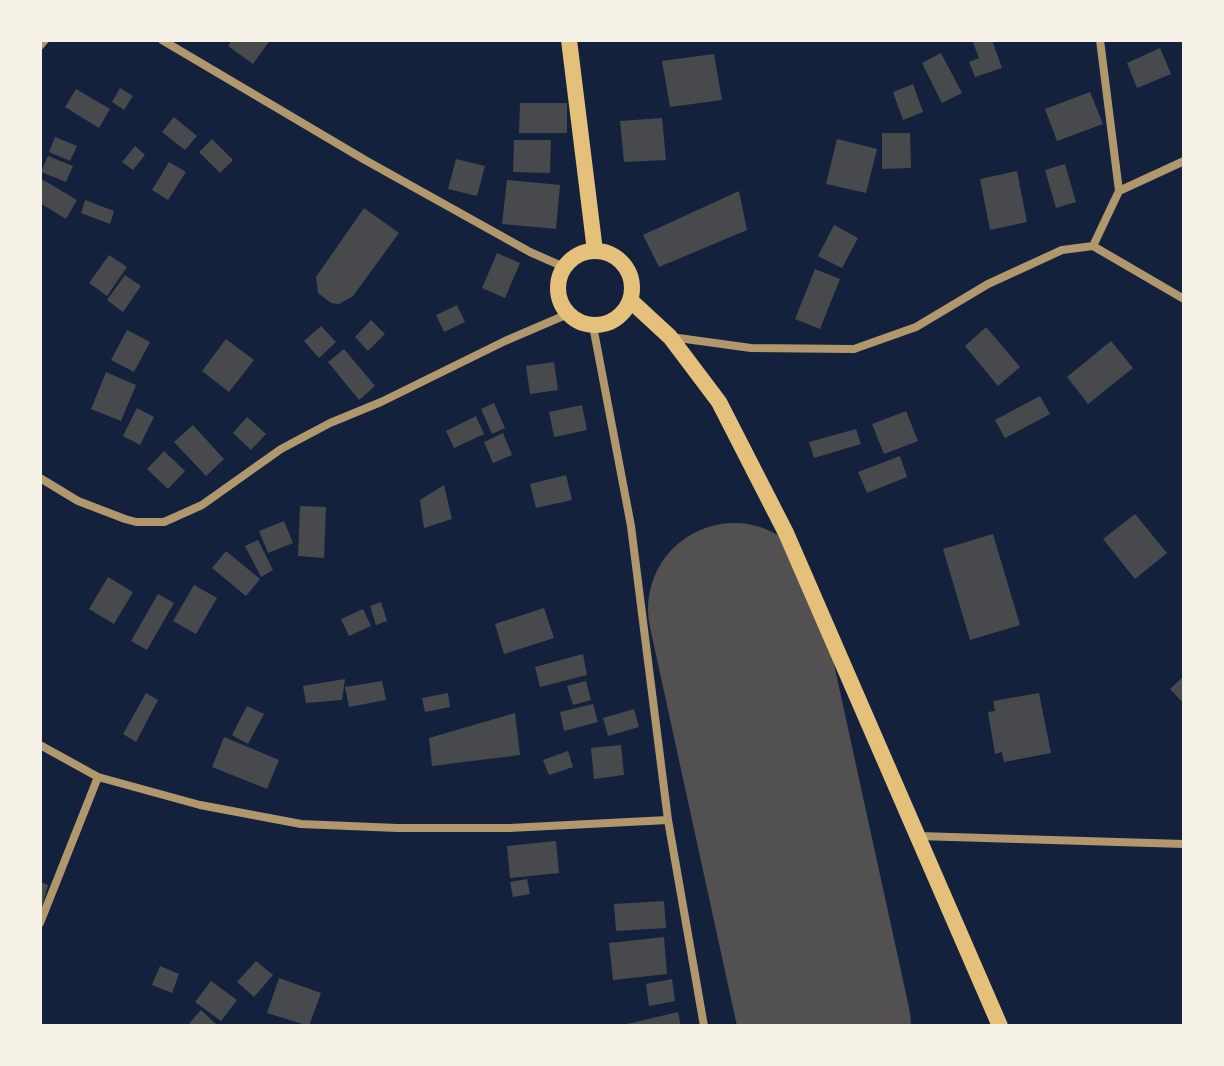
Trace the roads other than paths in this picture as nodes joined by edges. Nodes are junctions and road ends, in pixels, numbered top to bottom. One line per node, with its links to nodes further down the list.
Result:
1 (45, 40): 5 (street)
2 (162, 40): 10 (street)
3 (569, 40): 9 (main road)
4 (1100, 40): 7 (street)
5 (40, 46)
6 (1184, 161): 7 (street)
7 (1119, 191): 8 (street)
8 (1093, 246): 11 (street); 15 (street)
9 (595, 251): 10 (main road); 12 (main road)
10 (564, 267): 13 (main road)
11 (1184, 299)
12 (631, 301): 14 (main road); 15 (main road)
13 (568, 314): 14 (main road); 16 (street)
14 (593, 326): 19 (street)
15 (670, 337): 20 (main road)
16 (40, 478)
17 (40, 745): 18 (street)
18 (98, 777): 19 (street); 22 (street)
19 (668, 820): 23 (street)
20 (917, 836): 21 (street); 24 (main road)
21 (1184, 844)
22 (40, 923)
23 (704, 1026)
24 (1000, 1026)

